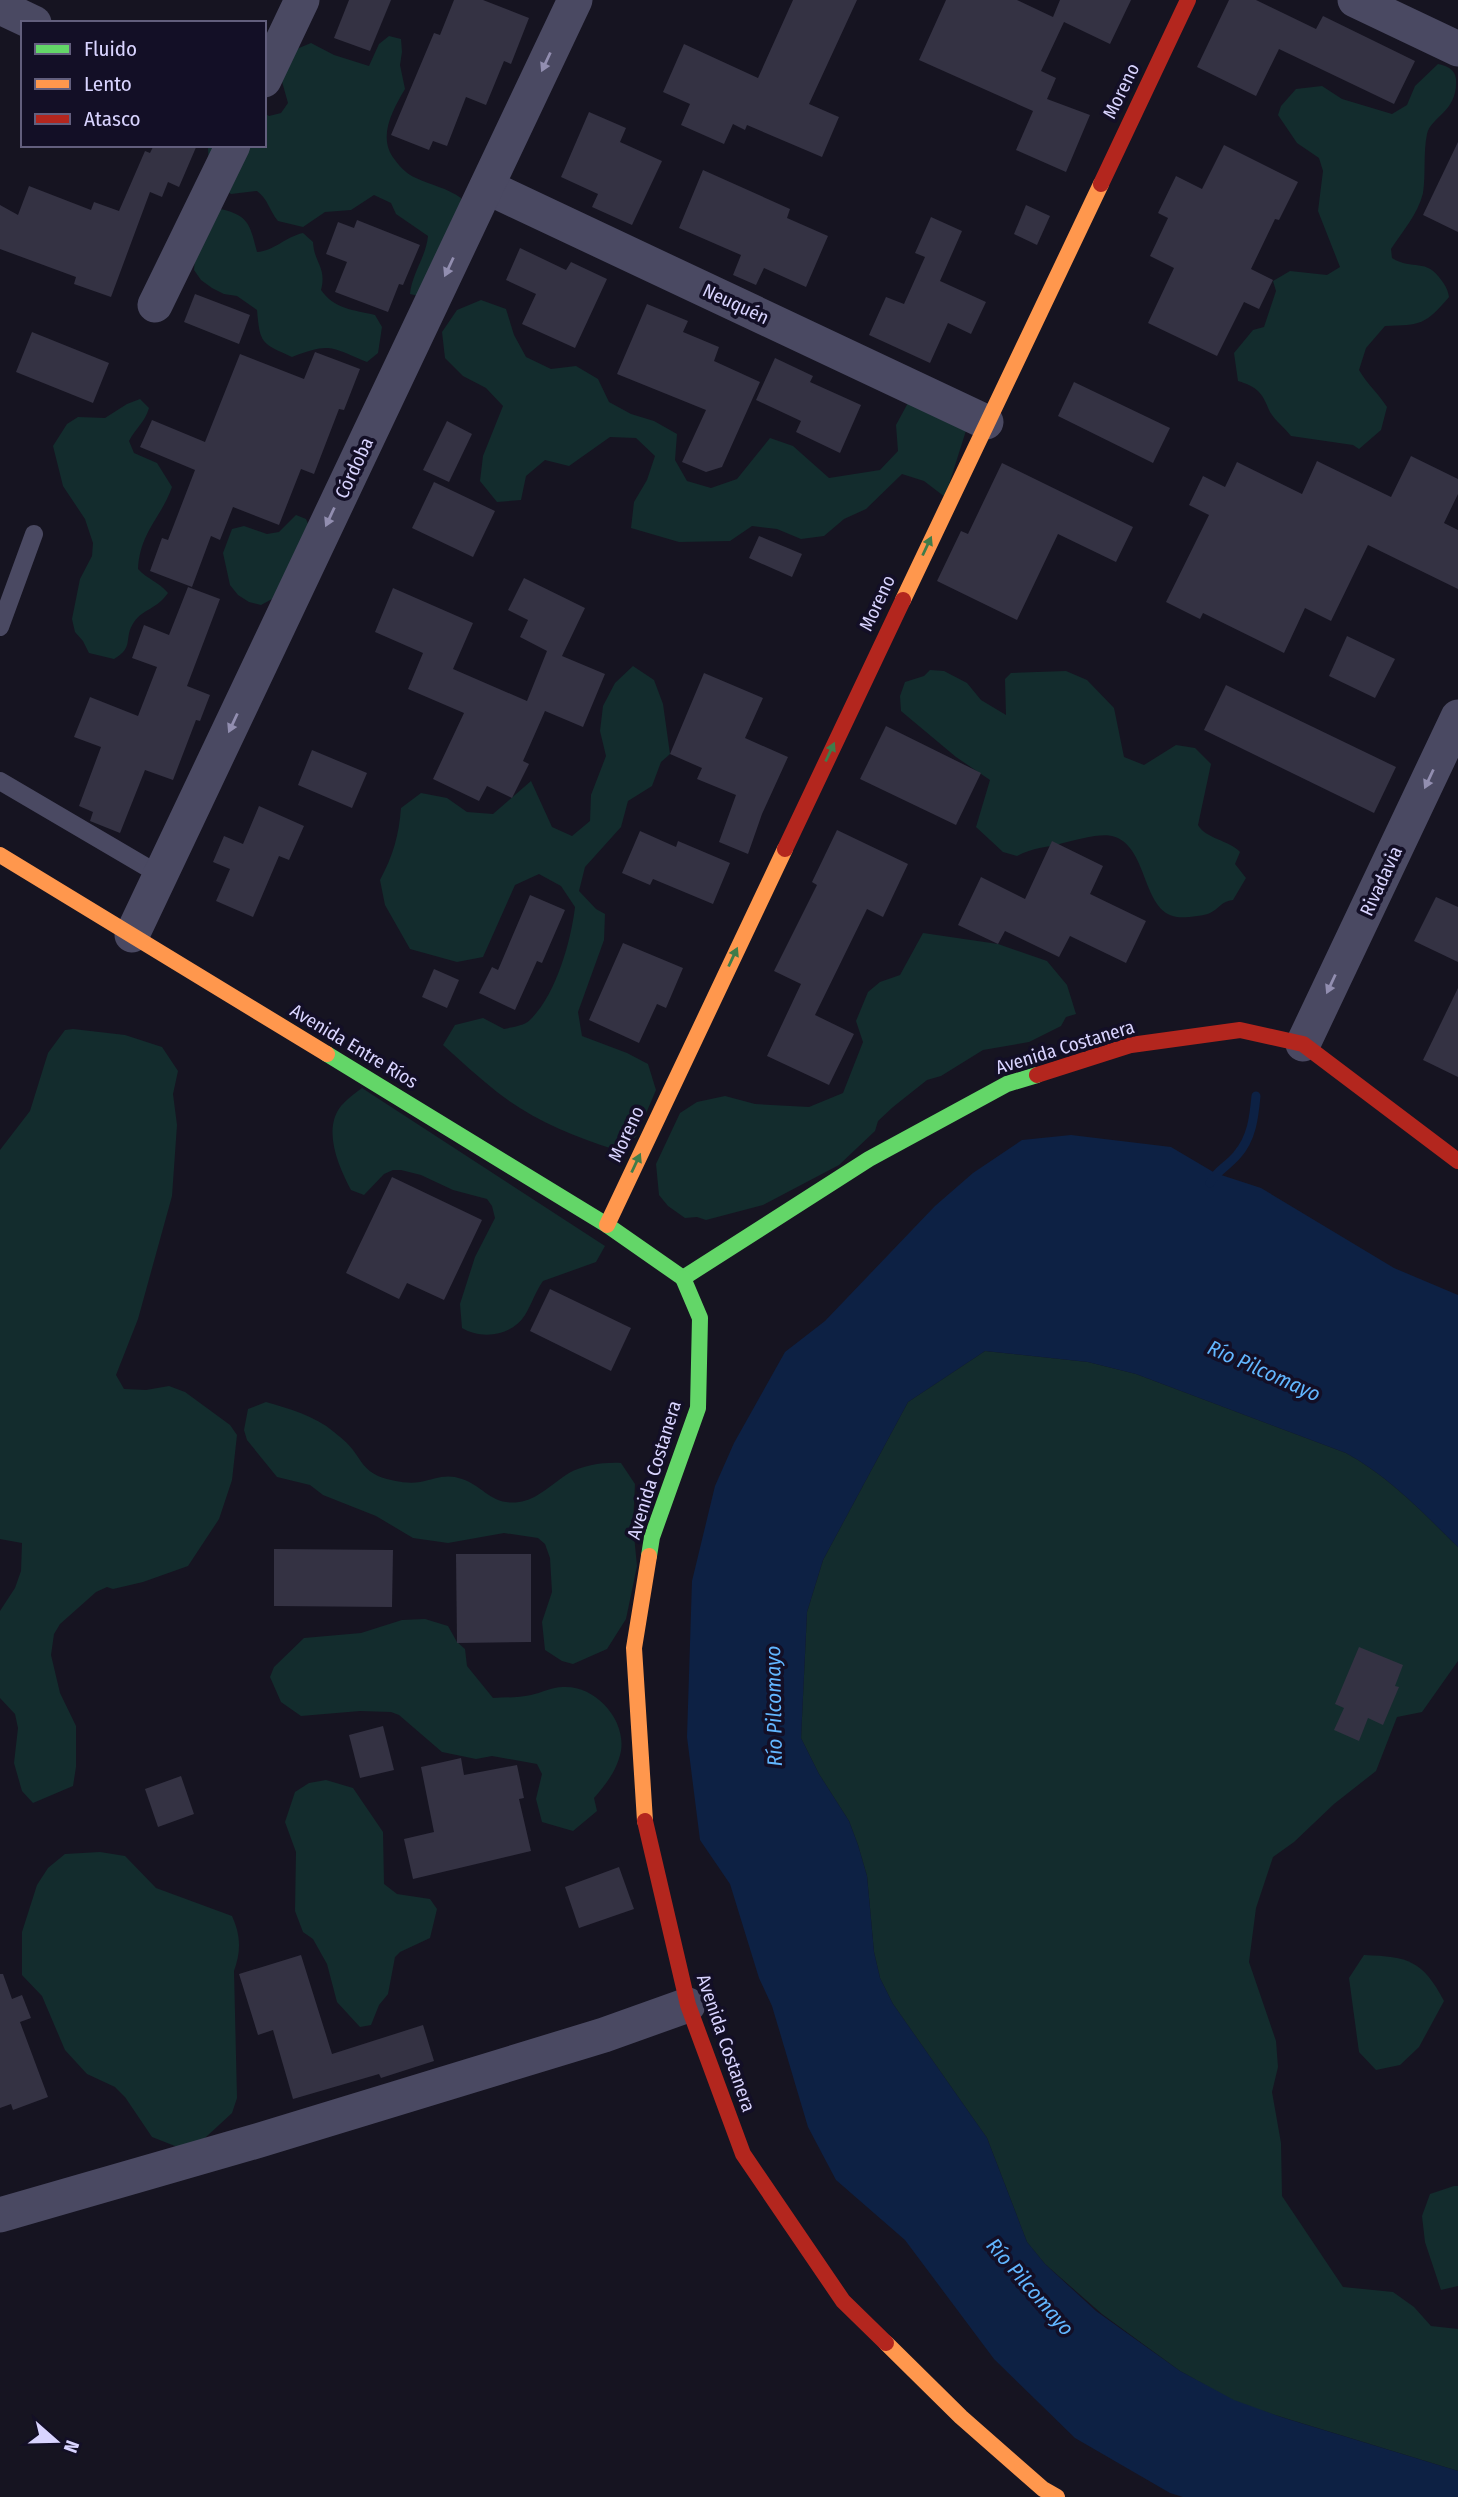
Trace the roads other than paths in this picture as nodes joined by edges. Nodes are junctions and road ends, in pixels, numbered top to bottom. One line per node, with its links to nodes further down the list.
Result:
1 (302, 0): 8 (street)
2 (575, 0): 10 (street, Córdoba, one-way to 10)
3 (1188, 0): 12 (street, Moreno)
4 (1355, 0): 7 (street)
5 (0, 7): 6 (street)
6 (30, 21)
7 (1458, 49)
8 (266, 76)
9 (232, 147): 11 (street)
10 (487, 187): 12 (street, Neuquén); 18 (street, Córdoba, one-way to 18)
11 (155, 305)
12 (986, 422): 22 (street, Moreno, one-way to 12)
13 (34, 534): 14 (lane)
14 (0, 627)
15 (1458, 717): 20 (street, Rivadavia, one-way to 20)
16 (0, 781): 18 (lane)
17 (0, 855): 19 (street, Avenida Entre Ríos)
18 (160, 875): 19 (street, Córdoba)
19 (132, 935): 22 (street, Avenida Entre Ríos)
20 (1303, 1044): 21 (street, Avenida Costanera); 23 (street, Avenida Costanera)
21 (1458, 1161)
22 (607, 1225): 23 (street, Avenida Entre Ríos)
23 (683, 1278): 24 (street, Avenida Costanera)
24 (688, 2005): 25 (street); 26 (street, Avenida Costanera)
25 (0, 2215)
26 (1057, 2497)

